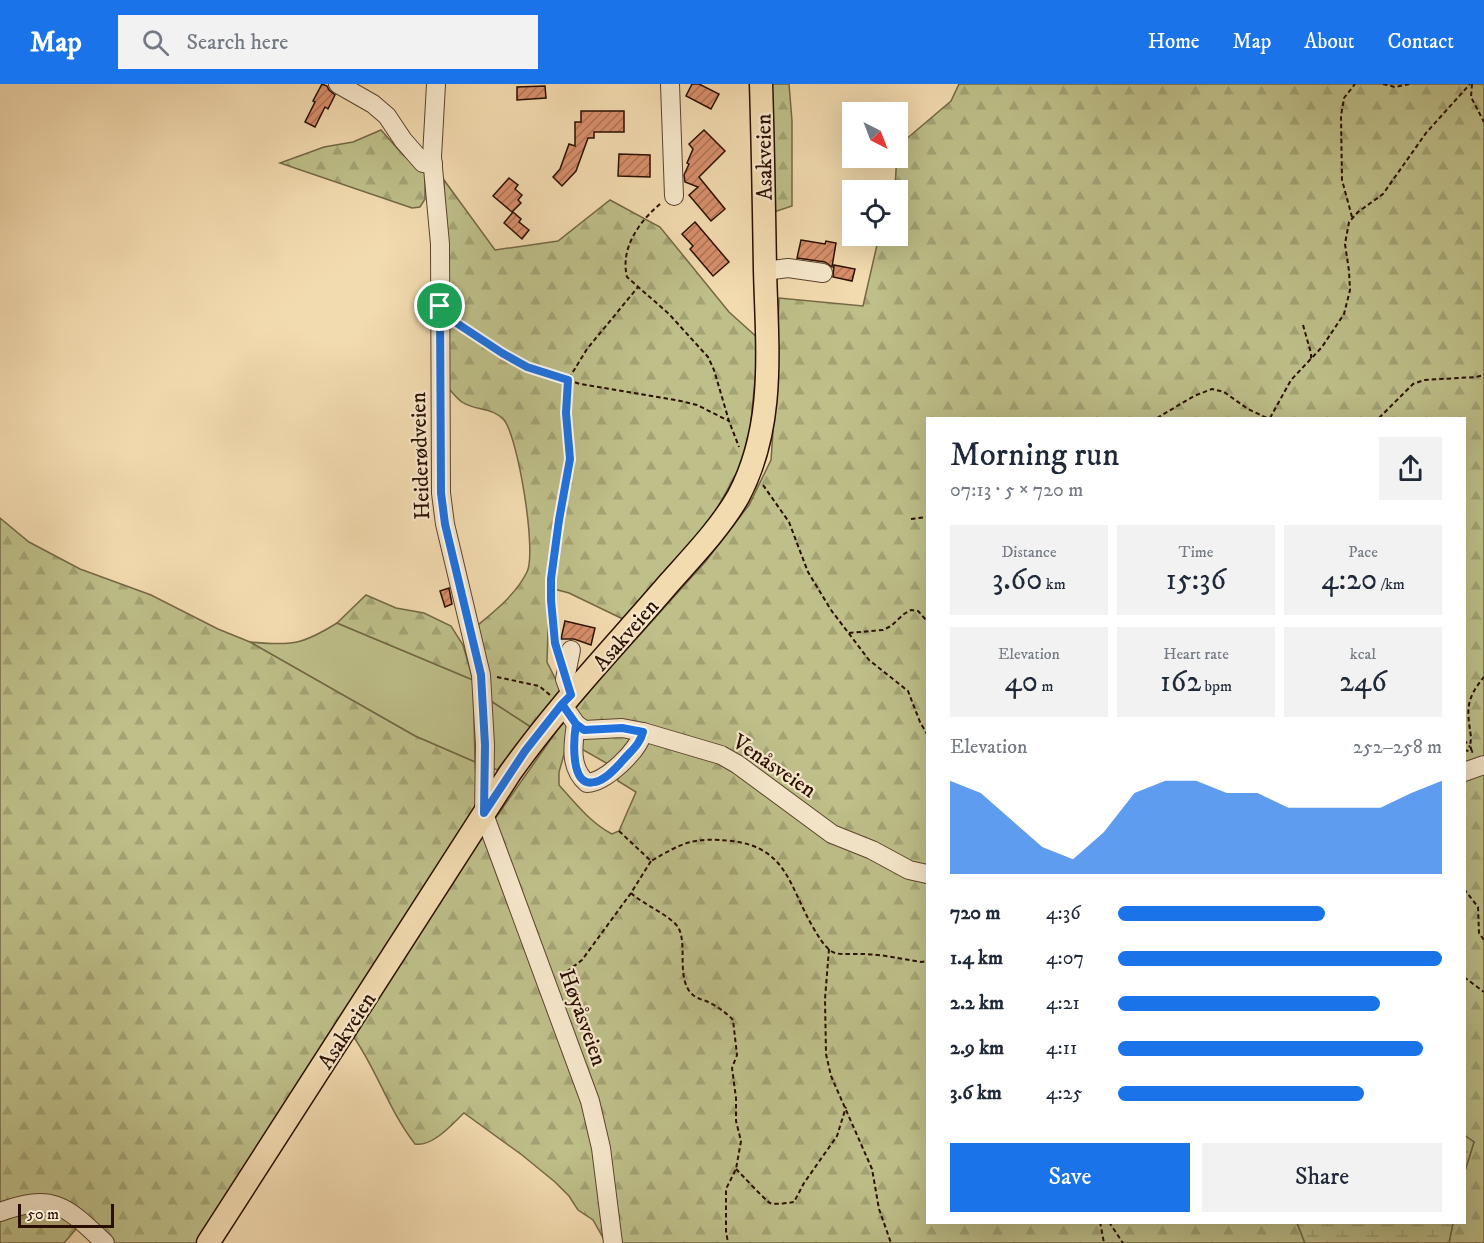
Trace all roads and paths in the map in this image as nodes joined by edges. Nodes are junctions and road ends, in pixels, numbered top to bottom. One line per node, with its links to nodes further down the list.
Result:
1 (338, 84): 10 (street)
2 (436, 84): 10 (street)
3 (670, 84): 11 (street)
4 (761, 84): 13 (main road, Asakveien)
5 (1354, 84): 12 (path)
6 (1383, 84): 7 (path)
7 (1410, 84)
8 (1471, 84): 9 (path); 12 (path)
9 (1484, 122)
10 (432, 164): 16 (street, Heiderødveien)
11 (674, 196)
12 (1352, 217): 18 (path)
13 (765, 271): 14 (street); 35 (main road, Asakveien)
14 (823, 273)
15 (638, 287): 20 (path)
16 (440, 306): 20 (path); 33 (street, Heiderødveien)
17 (1303, 325): 18 (path)
18 (1311, 359): 21 (path)
19 (1484, 375): 26 (path)
20 (568, 380): 27 (path); 32 (path)
21 (1272, 414): 24 (path); 25 (path)
22 (1159, 417): 23 (path)
23 (1265, 417)
24 (1268, 417)
25 (1268, 417)
26 (1380, 417)
27 (729, 421)
28 (926, 517): 29 (path)
29 (911, 519)
30 (926, 620): 31 (path)
31 (849, 633)
32 (564, 651): 35 (street)
33 (481, 675): 35 (path); 43 (street, Heiderødveien)
34 (1484, 677): 36 (path)
35 (566, 699): 37 (street); 43 (main road, Asakveien)
36 (1467, 713): 40 (path)
37 (576, 724): 38 (street, Venåsveien); 38 (street)
38 (643, 732): 46 (street, Venåsveien)
39 (1466, 743): 40 (path)
40 (1470, 747): 41 (path)
41 (1478, 758): 42 (street)
42 (1466, 770)
43 (484, 813): 53 (street, Høyåsveien); 61 (main road, Asakveien)
44 (619, 831): 45 (path)
45 (651, 861): 48 (path); 50 (path)
46 (926, 874)
47 (1466, 892): 49 (path)
48 (631, 893): 53 (path); 56 (path)
49 (1484, 940)
50 (829, 949): 51 (path); 55 (path)
51 (926, 961)
52 (1466, 978): 54 (path)
53 (548, 986): 62 (street, Høyåsveien)
54 (1484, 992)
55 (846, 1107): 56 (path); 64 (path)
56 (736, 1169): 63 (path)
57 (0, 1212): 60 (street)
58 (1100, 1224): 65 (path)
59 (1110, 1224): 66 (path)
60 (105, 1243)
61 (208, 1243)
62 (614, 1243)
63 (728, 1243)
64 (891, 1243)
65 (1104, 1243)
66 (1123, 1243)

